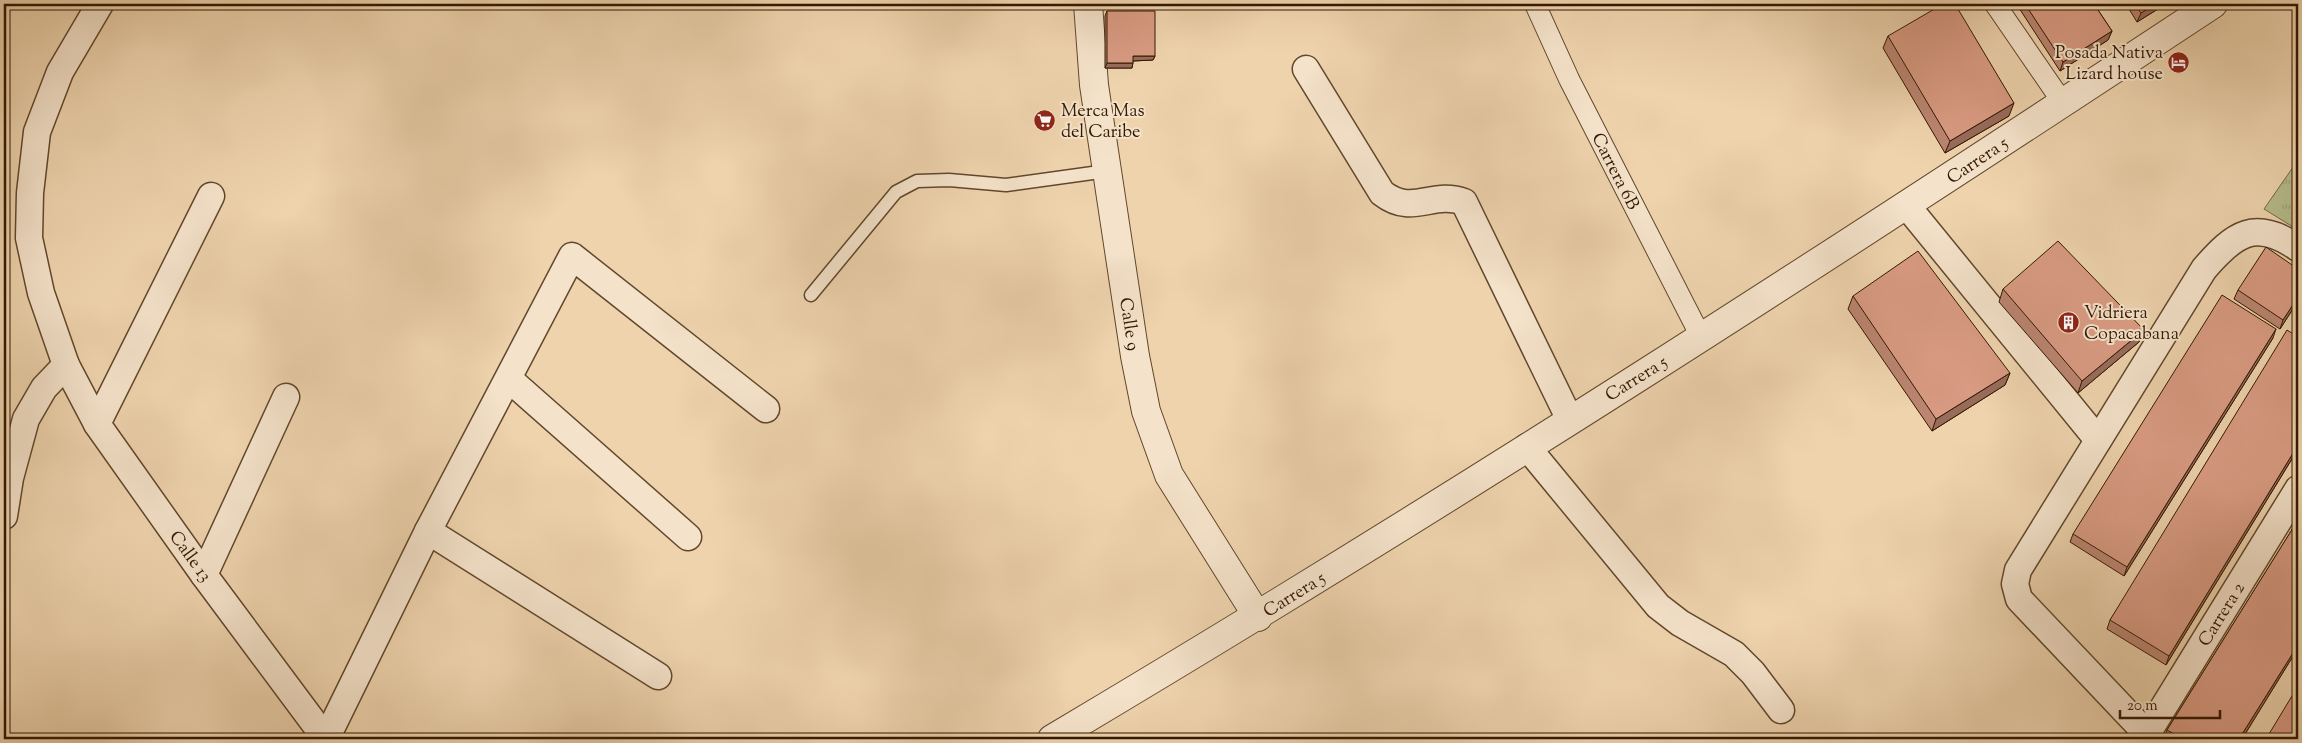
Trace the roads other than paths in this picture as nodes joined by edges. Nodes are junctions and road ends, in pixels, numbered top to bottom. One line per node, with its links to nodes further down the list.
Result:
1 (100, 4): 14 (street, Calle 13)
2 (1088, 4): 8 (street, Calle 9)
3 (1535, 4): 13 (street, Carrera 6B)
4 (1995, 4): 7 (street)
5 (2212, 4): 7 (street, Carrera 5)
6 (1306, 69): 18 (street)
7 (2063, 103): 10 (street, Carrera 5)
8 (1107, 171): 12 (lane); 27 (street, Calle 9)
9 (211, 196): 19 (street)
10 (1907, 206): 13 (street, Carrera 5); 20 (street)
11 (2298, 248): 20 (street)
12 (811, 295)
13 (1701, 337): 18 (street, Carrera 5)
14 (66, 365): 19 (street, Calle 13); 23 (street)
15 (509, 378): 17 (street); 24 (street); 25 (street)
16 (286, 397): 26 (street)
17 (766, 409)
18 (1570, 420): 21 (street, Carrera 5)
19 (97, 424): 26 (street, Calle 13)
20 (2098, 440): 30 (street)
21 (1527, 447): 27 (street, Carrera 5); 29 (street)
22 (2298, 489): 30 (street, Carrera 2)
23 (4, 516)
24 (428, 531): 28 (street); 31 (street)
25 (688, 537)
26 (204, 575): 31 (street, Calle 13)
27 (1258, 617): 32 (street, Carrera 5)
28 (658, 676)
29 (1781, 710)
30 (2147, 736)
31 (326, 739)
32 (1052, 739)

